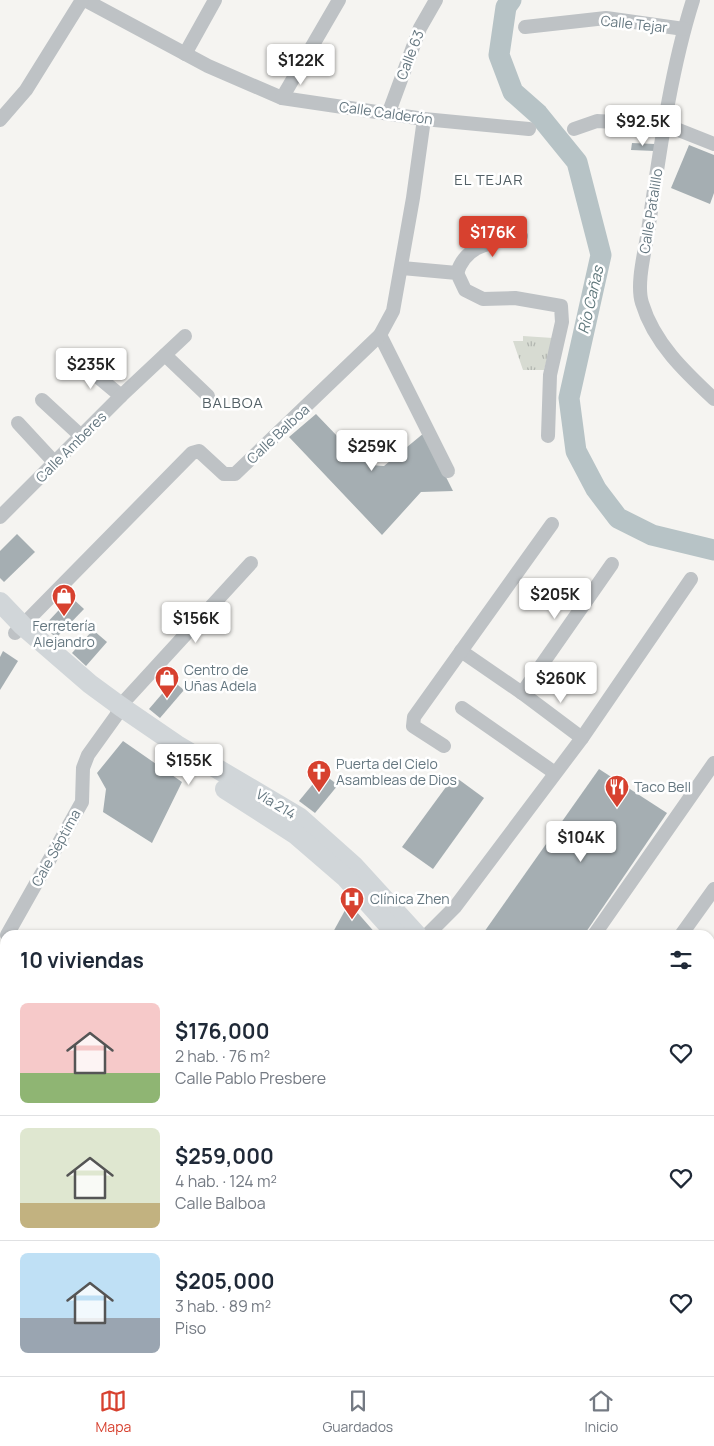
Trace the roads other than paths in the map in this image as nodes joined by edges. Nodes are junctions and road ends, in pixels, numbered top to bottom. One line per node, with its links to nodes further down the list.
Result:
1 (83, 0): 8 (street, Calle Calderón); 12 (street)
2 (215, 0): 8 (street)
3 (339, 0): 9 (street)
4 (436, 0): 10 (street, Calle 63)
5 (693, 0): 7 (street, Calle Patalillo)
6 (525, 27): 7 (street, Calle Tejar)
7 (684, 29): 13 (street, Calle Patalillo)
8 (185, 54): 9 (street, Calle Calderón)
9 (282, 98): 10 (street, Calle Calderón)
10 (389, 112): 11 (street, Calle Calderón)
11 (424, 119): 14 (street, Calle Calderón); 18 (street, Calle Balboa)
12 (0, 120)
13 (666, 125): 15 (street); 16 (street); 26 (street, Calle Patalillo)
14 (530, 129)
15 (574, 129)
16 (714, 144)
17 (521, 236): 19 (street)
18 (402, 268): 19 (street); 20 (street, Calle Balboa)
19 (457, 273): 30 (street)
20 (380, 335): 32 (street); 40 (street, Calle Balboa)
21 (185, 336): 22 (street, Calle Amberes)
22 (165, 355): 24 (street, Calle Amberes); 25 (street)
23 (79, 361): 24 (street)
24 (122, 396): 29 (street, Calle Amberes)
25 (208, 396)
26 (714, 399)
27 (42, 400): 29 (street)
28 (18, 423): 31 (street)
29 (81, 436): 31 (street, Calle Amberes)
30 (548, 436)
31 (55, 463): 33 (street, Calle Amberes)
32 (448, 471)
33 (0, 517)
34 (552, 524): 41 (street)
35 (252, 563): 44 (street, Cale Séptima)
36 (612, 564): 42 (street)
37 (691, 579): 45 (street)
38 (0, 602): 40 (main road, Vía 214)
39 (0, 619): 40 (main road, Vía 214)
40 (19, 630): 44 (main road, Vía 214)
41 (461, 651): 42 (street); 46 (street)
42 (522, 693): 45 (street)
43 (462, 708): 48 (street)
44 (118, 711): 50 (street, Cale Séptima); 51 (main road, Vía 214); 52 (main road, Vía 214)
45 (582, 738): 48 (street)
46 (444, 746)
47 (714, 763): 54 (street)
48 (555, 773): 53 (street)
49 (714, 890): 55 (street)
50 (10, 930)
51 (393, 930)
52 (412, 930)
53 (432, 930)
54 (597, 930)
55 (685, 930)

